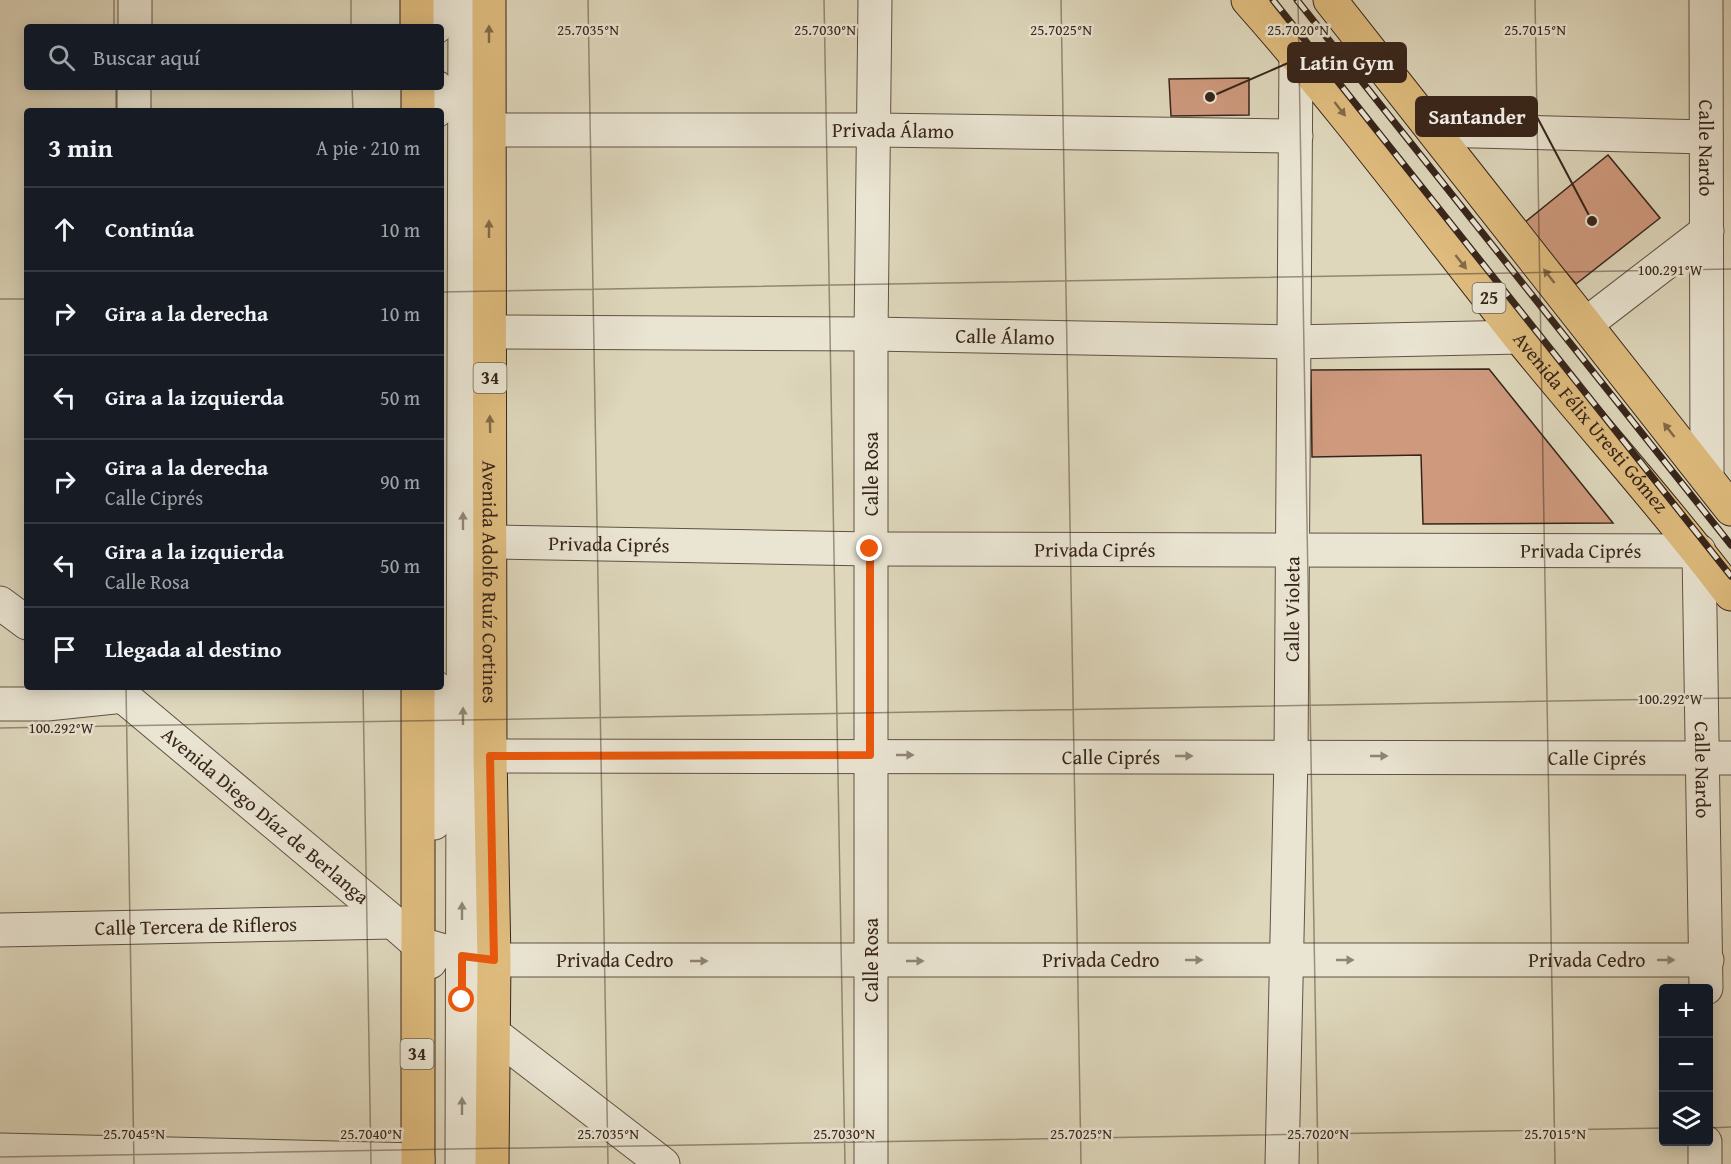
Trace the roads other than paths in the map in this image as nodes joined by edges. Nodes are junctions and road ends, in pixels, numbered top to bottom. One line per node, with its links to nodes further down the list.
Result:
1 (135, 0): 10 (street)
2 (417, 0): 11 (main road)
3 (436, 0): 12 (street)
4 (465, 0): 51 (street, one-way to 4)
5 (489, 0): 20 (main road, Avenida Adolfo Ruíz Cortines / 34, one-way to 5)
6 (875, 0): 21 (street, Calle Rosa)
7 (1248, 0): 13 (main road, Avenida Félix Uresti Gómez / 25)
8 (1330, 0): 22 (main road)
9 (1706, 0): 24 (street, Calle Nardo)
10 (135, 24)
11 (417, 24)
12 (436, 24)
13 (1296, 54): 23 (street, Calle Violeta); 29 (main road, Avenida Félix Uresti Gómez / 25, one-way to 29)
14 (134, 90): 17 (street)
15 (418, 90): 18 (main road)
16 (436, 90): 19 (street)
17 (134, 108)
18 (418, 108)
19 (436, 108)
20 (489, 130): 21 (street, Privada Álamo); 27 (main road, Avenida Adolfo Ruíz Cortines / 34, one-way to 20)
21 (875, 130): 23 (street, Privada Álamo); 28 (street, Calle Rosa)
22 (1434, 130): 24 (street); 26 (main road, one-way to 22)
23 (1296, 136): 31 (street, Calle Violeta)
24 (1706, 137): 25 (street, Calle Nardo)
25 (1707, 231): 26 (street); 30 (street, Calle Nardo)
26 (1586, 324): 32 (main road, one-way to 26)
27 (489, 332): 28 (street, Calle Álamo); 34 (main road, Avenida Adolfo Ruíz Cortines / 34, one-way to 27)
28 (871, 334): 31 (street, Calle Álamo); 35 (street, Calle Rosa)
29 (1520, 337): 31 (street, Calle Álamo); 37 (main road, Avenida Félix Uresti Gómez / 25)
30 (1719, 339): 32 (street, Calle Nardo)
31 (1292, 342): 36 (street, Calle Violeta)
32 (1707, 478): 33 (main road)
33 (1731, 509)
34 (492, 542): 35 (street, Privada Ciprés); 46 (main road, Avenida Adolfo Ruíz Cortines / 34)
35 (870, 549): 36 (street, Privada Ciprés); 45 (street, Calle Rosa)
36 (1292, 550): 37 (street, Privada Ciprés); 47 (street, Calle Violeta)
37 (1699, 551): 38 (main road, Avenida Félix Uresti Gómez / 25); 48 (street, Calle Nardo)
38 (1731, 594)
39 (0, 603): 40 (street)
40 (24, 621)
41 (120, 690): 44 (street); 49 (street, Avenida Diego Díaz de Berlanga)
42 (418, 690): 51 (main road, 34)
43 (435, 690): 51 (street)
44 (0, 704)
45 (870, 755): 46 (street, Calle Ciprés); 47 (street, Calle Ciprés, one-way to 47); 54 (street, Calle Rosa)
46 (490, 756): 52 (main road, Avenida Adolfo Ruíz Cortines / 34)
47 (1291, 756): 48 (street, Calle Ciprés, one-way to 48); 53 (street, Calle Violeta)
48 (1717, 758): 55 (street, Calle Nardo)
49 (393, 922): 50 (street, Calle Tercera de Rifleros); 51 (street, Avenida Diego Díaz de Berlanga)
50 (0, 930)
51 (437, 953): 52 (street); 56 (street); 60 (main road, 34)
52 (494, 960): 54 (street, Privada Cedro, one-way to 54); 57 (main road, Avenida Adolfo Ruíz Cortines / 34)
53 (1287, 960): 54 (street, Privada Cedro, one-way to 53); 55 (street, Privada Cedro, one-way to 55); 65 (street, Calle Violeta)
54 (872, 962): 64 (street, Calle Rosa)
55 (1707, 974)
56 (462, 1000): 57 (street); 61 (street, one-way to 56)
57 (493, 1032): 62 (main road, Avenida Adolfo Ruíz Cortines / 34); 63 (street)
58 (1705, 1146): 66 (street)
59 (0, 1150): 60 (street)
60 (423, 1163)
61 (462, 1164)
62 (492, 1164)
63 (663, 1164)
64 (871, 1164)
65 (1282, 1164)
66 (1705, 1164)

